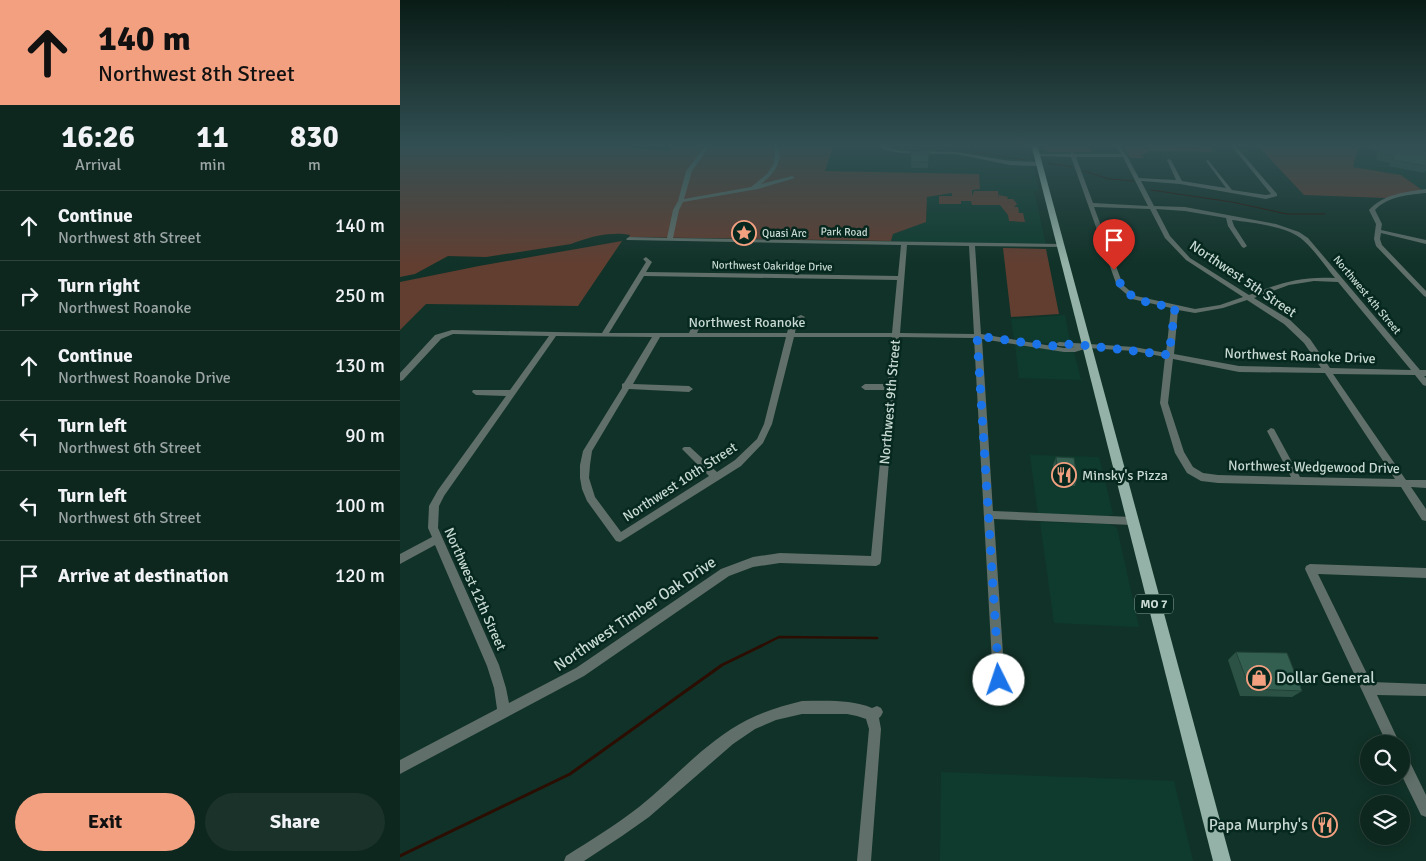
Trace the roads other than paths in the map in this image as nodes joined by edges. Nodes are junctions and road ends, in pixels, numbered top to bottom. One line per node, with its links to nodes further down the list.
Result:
1 (685, 184): 13 (street)
2 (758, 184): 10 (street)
3 (768, 184): 10 (street)
4 (1044, 184): 23 (main road, MO 7)
5 (1083, 184): 14 (street)
6 (1140, 184): 15 (street, Northwest 5th Street)
7 (1194, 184): 11 (street)
8 (1226, 184): 11 (street)
9 (1266, 184): 11 (street)
10 (753, 188): 13 (street)
11 (1230, 190)
12 (1426, 191): 17 (street)
13 (680, 201): 19 (street)
14 (1090, 205): 15 (street, Northwest 4th Street); 33 (street)
15 (1151, 206): 16 (street, Northwest 4th Street); 32 (street, Northwest 5th Street)
16 (1229, 217): 24 (street); 29 (street, Northwest 4th Street)
17 (1379, 231): 20 (street); 31 (street)
18 (629, 239): 19 (street, Park Road)
19 (669, 240): 21 (street, Park Road)
20 (1426, 242)
21 (904, 243): 22 (street, Park Road); 28 (street, Northwest 9th Street)
22 (972, 244): 23 (street, Park Road); 42 (street)
23 (1060, 246): 43 (main road, MO 7)
24 (1244, 246)
25 (646, 259): 26 (street)
26 (642, 274): 27 (street, Northwest Oakridge Drive); 39 (street)
27 (746, 276): 28 (street, Northwest Oakridge Drive); 30 (street)
28 (901, 278): 38 (street, Northwest 9th Street)
29 (1340, 280): 32 (street); 46 (street, Northwest 4th Street)
30 (742, 285)
31 (1426, 296)
32 (1248, 297): 33 (street); 45 (street, Northwest 5th Street)
33 (1175, 308): 44 (street)
34 (801, 317): 37 (street, Northwest 10th Street)
35 (692, 320): 40 (street)
36 (554, 334): 39 (street, Northwest Roanoke); 47 (street, Northwest Roanoke); 54 (street, Northwest 12th Street)
37 (790, 334): 38 (street, Northwest Roanoke); 40 (street, Northwest Roanoke); 57 (street, Northwest 10th Street)
38 (896, 334): 42 (street, Northwest Roanoke); 51 (street, Northwest 9th Street)
39 (604, 335): 41 (street, Northwest Roanoke)
40 (692, 335): 41 (street, Northwest Roanoke)
41 (657, 336): 49 (street)
42 (977, 336): 43 (street, Northwest Roanoke); 61 (street)
43 (1086, 347): 44 (street, Northwest Roanoke Drive); 63 (main road, MO 7)
44 (1169, 355): 45 (street, Northwest Roanoke Drive); 58 (street, Northwest Wedgewood Drive)
45 (1327, 371): 46 (street, Northwest Roanoke Drive); 59 (street, Northwest 5th Street)
46 (1422, 373): 48 (street, Northwest 4th Street)
47 (400, 378)
48 (1426, 383)
49 (625, 386): 52 (street); 57 (street, Northwest 10th Street)
50 (865, 387): 51 (street)
51 (891, 387): 66 (street, Northwest 9th Street)
52 (689, 390)
53 (476, 392): 54 (street)
54 (512, 393): 64 (street, Northwest 12th Street)
55 (1271, 431): 58 (street)
56 (687, 448): 57 (street)
57 (716, 477)
58 (1297, 480): 59 (street, Northwest Wedgewood Drive)
59 (1403, 483): 60 (street, Northwest Wedgewood Drive); 62 (street, Northwest 5th Street)
60 (1426, 484)
61 (988, 515): 63 (street); 70 (street)
62 (1426, 517)
63 (1132, 521): 78 (main road, MO 7)
64 (436, 540): 65 (street); 71 (street, Northwest 12th Street)
65 (400, 559)
66 (876, 561): 71 (street, Northwest Timber Oak Drive)
67 (1426, 573): 68 (street)
68 (1367, 688): 69 (street); 72 (street)
69 (1426, 690)
70 (1000, 698)
71 (504, 712): 73 (street, Northwest Timber Oak Drive)
72 (1390, 735)
73 (400, 767)
74 (1410, 777): 75 (street)
75 (1426, 810)
76 (572, 861): 77 (street)
77 (864, 861)
78 (1222, 861)

